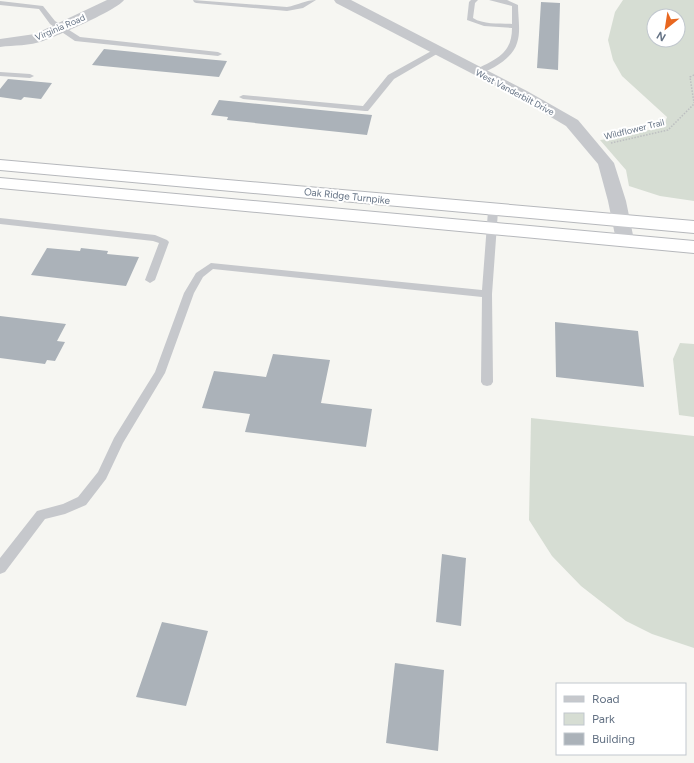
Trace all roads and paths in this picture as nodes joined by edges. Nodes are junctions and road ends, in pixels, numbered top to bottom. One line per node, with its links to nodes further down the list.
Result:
1 (117, 0): 9 (street, Virginia Road)
2 (312, 0): 6 (lane)
3 (340, 0): 11 (street, West Vanderbilt Drive)
4 (474, 0): 8 (lane)
5 (492, 0): 8 (lane)
6 (196, 1)
7 (0, 2): 9 (lane)
8 (514, 26): 13 (lane)
9 (59, 28): 10 (street, Virginia Road); 12 (lane)
10 (0, 43)
11 (438, 51): 13 (street, West Vanderbilt Drive); 17 (lane)
12 (218, 54)
13 (478, 72): 19 (street, West Vanderbilt Drive)
14 (0, 74): 15 (lane)
15 (30, 76)
16 (694, 76): 18 (path, Wildflower Trail)
17 (243, 97)
18 (694, 103): 19 (path, Wildflower Trail)
19 (592, 147): 24 (street, West Vanderbilt Drive)
20 (0, 166): 22 (highway, Oak Ridge Turnpike)
21 (0, 182): 26 (highway)
22 (493, 211): 24 (highway, Oak Ridge Turnpike); 26 (lane)
23 (0, 221): 29 (lane)
24 (620, 221): 25 (highway, Oak Ridge Turnpike); 27 (street, West Vanderbilt Drive)
25 (694, 227)
26 (492, 228): 27 (highway); 30 (lane)
27 (625, 240): 28 (highway)
28 (694, 247)
29 (150, 280)
30 (487, 294): 31 (lane); 32 (lane)
31 (487, 382)
32 (0, 568)

